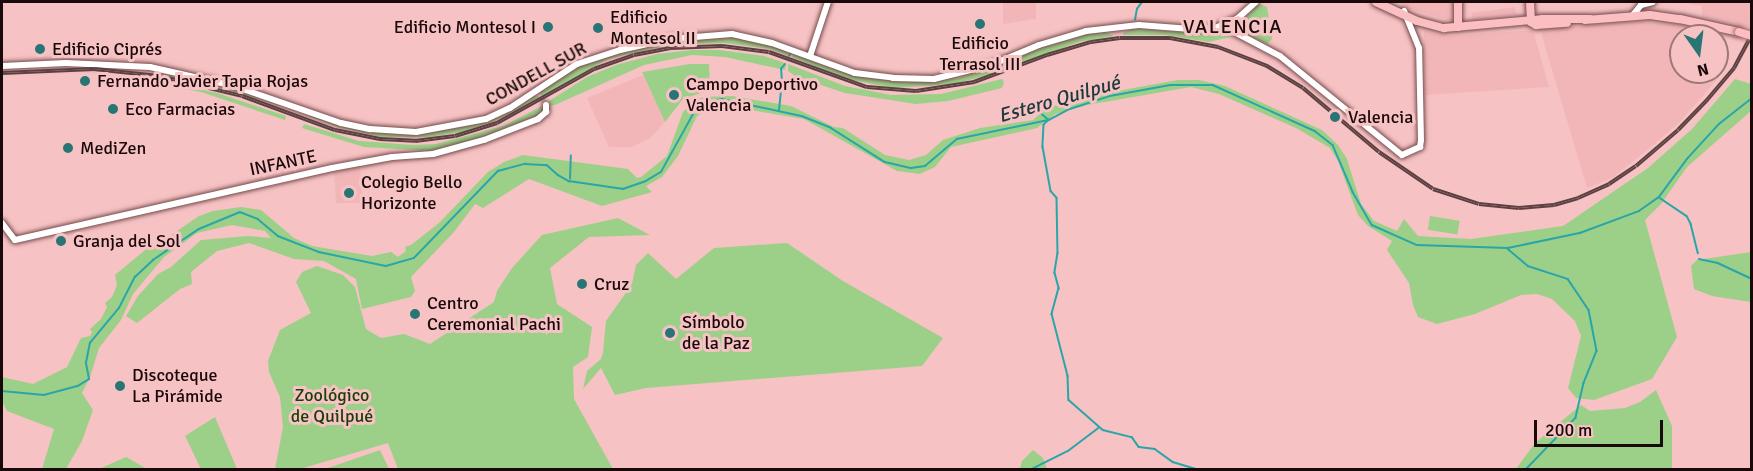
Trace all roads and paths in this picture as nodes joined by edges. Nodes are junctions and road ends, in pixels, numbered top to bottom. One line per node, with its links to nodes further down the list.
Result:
1 (828, 2): 16 (street)
2 (1256, 2): 10 (street, CONDELL SUR)
3 (1376, 2): 8 (main road)
4 (1387, 2): 8 (main road)
5 (1458, 2): 13 (main road)
6 (1530, 2): 11 (main road)
7 (1653, 2): 9 (street)
8 (1406, 14): 13 (main road); 14 (street, CONDELL SUR)
9 (1633, 15): 11 (main road); 15 (main road, bridge)
10 (1238, 18): 12 (street, CONDELL SUR); 14 (street)
11 (1531, 22): 13 (main road)
12 (1223, 26): 14 (street, CONDELL SUR); 16 (street, CONDELL SUR)
13 (1458, 27)
14 (1234, 31)
15 (1752, 36)
16 (810, 56): 18 (street, CONDELL SUR)
17 (2, 66): 18 (street, CONDELL SUR)
18 (536, 91): 19 (street)
19 (541, 97)
20 (546, 105): 21 (street, INFANTE)
21 (2, 223)

